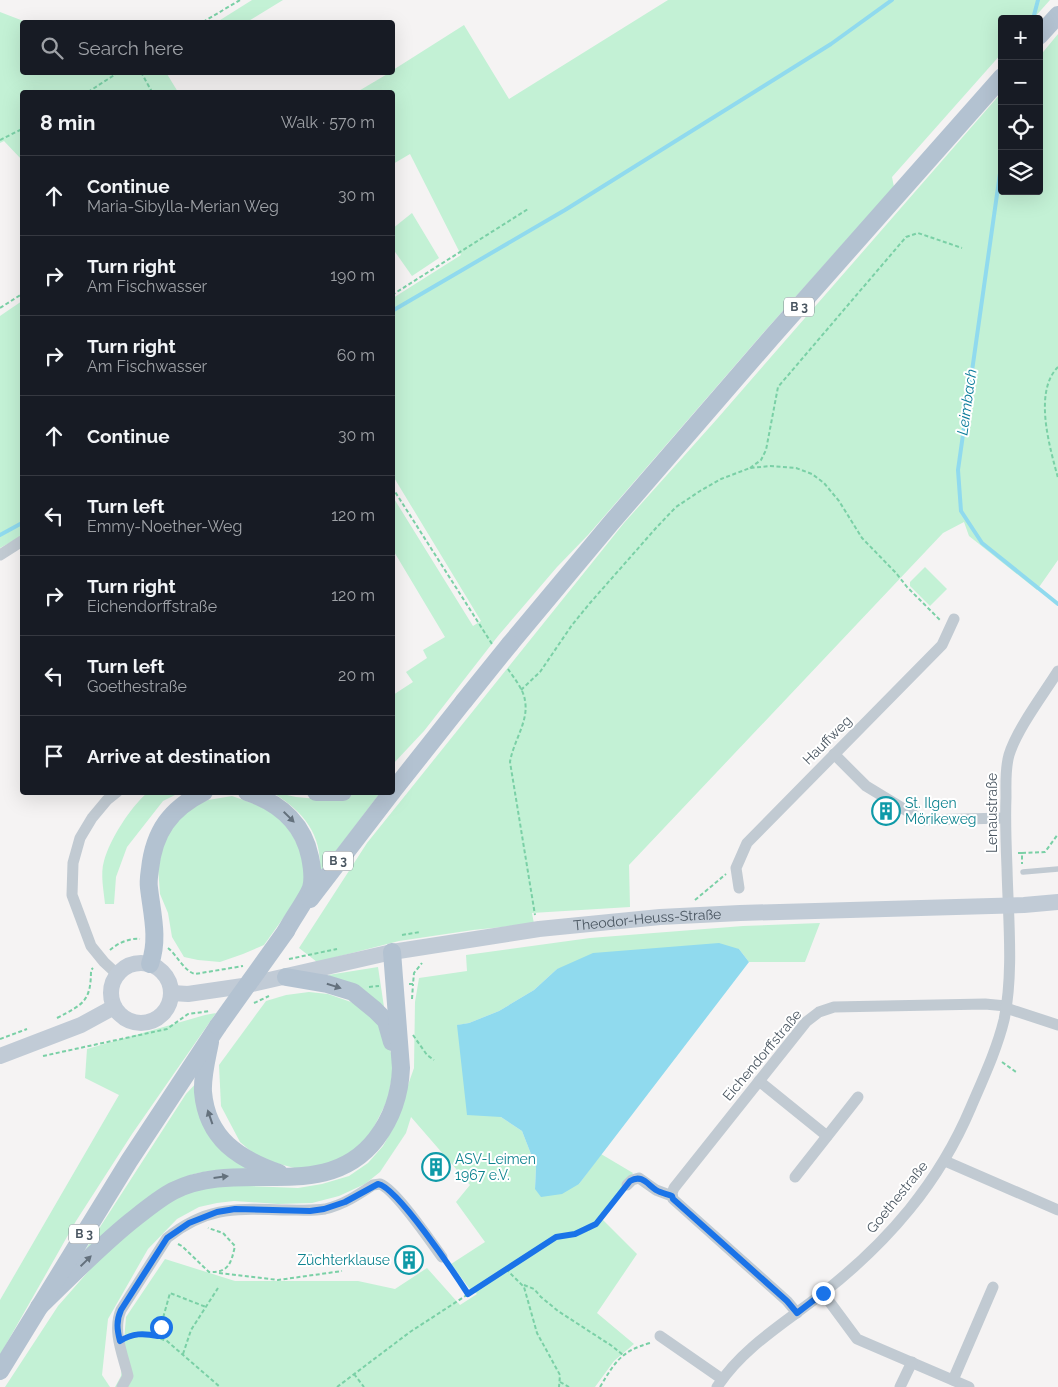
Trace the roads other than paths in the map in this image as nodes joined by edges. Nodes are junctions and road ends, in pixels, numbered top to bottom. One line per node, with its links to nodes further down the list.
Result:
1 (1058, 15): 2 (main road)
2 (1043, 32)
3 (998, 81): 8 (main road, B 3, bridge)
4 (20, 542): 5 (street)
5 (0, 555)
6 (952, 624): 9 (street, Hauffweg)
7 (1058, 673): 16 (street, Lenaustraße)
8 (438, 733): 10 (main road); 11 (main road, B 3)
9 (834, 754): 16 (street); 19 (street, Hauffweg)
10 (395, 770)
11 (395, 788)
12 (113, 795): 25 (street)
13 (199, 795): 24 (main road)
14 (256, 795): 22 (main road, one-way to 22)
15 (390, 795): 22 (main road, B 3)
16 (1005, 818): 21 (street, Lenaustraße)
17 (1058, 869): 18 (lane)
18 (1022, 872)
19 (739, 888)
20 (1058, 902): 21 (street, Theodor-Heuss-Straße)
21 (1008, 905): 23 (street, Theodor-Heuss-Straße); 29 (street, Goethestraße)
22 (286, 931): 30 (main road, B 3, bridge)
23 (392, 952): 26 (street, Theodor-Heuss-Straße); 33 (main road)
24 (150, 964): 25 (street); 27 (street)
25 (118, 974): 28 (street)
26 (286, 977): 27 (street, Theodor-Heuss-Straße); 33 (main road, one-way to 33)
27 (172, 993): 28 (street)
28 (114, 1007): 32 (street)
29 (1006, 1007): 31 (street, Eichendorffstraße); 34 (street, Eichendorffstraße); 37 (street, Goethestraße)
30 (214, 1024): 38 (main road, one-way to 30); 46 (main road, B 3)
31 (1058, 1026)
32 (0, 1056)
33 (401, 1068): 38 (main road)
34 (759, 1081): 36 (street); 41 (street, Eichendorffstraße)
35 (858, 1097): 36 (street)
36 (827, 1136): 39 (street)
37 (944, 1161): 42 (street); 45 (street, Goethestraße)
38 (286, 1176): 46 (main road, one-way to 38)
39 (795, 1177)
40 (627, 1185): 41 (street)
41 (672, 1196): 47 (street)
42 (1058, 1210)
43 (442, 1257): 53 (street)
44 (993, 1287): 51 (street)
45 (823, 1293): 47 (street, Goethestraße); 49 (street)
46 (39, 1307): 50 (main road, B 3)
47 (797, 1313): 52 (street, Goethestraße)
48 (662, 1338): 52 (street)
49 (912, 1362): 51 (street); 54 (street)
50 (0, 1370)
51 (953, 1380): 55 (street)
52 (719, 1383)
53 (122, 1387)
54 (900, 1387)
55 (969, 1387)

